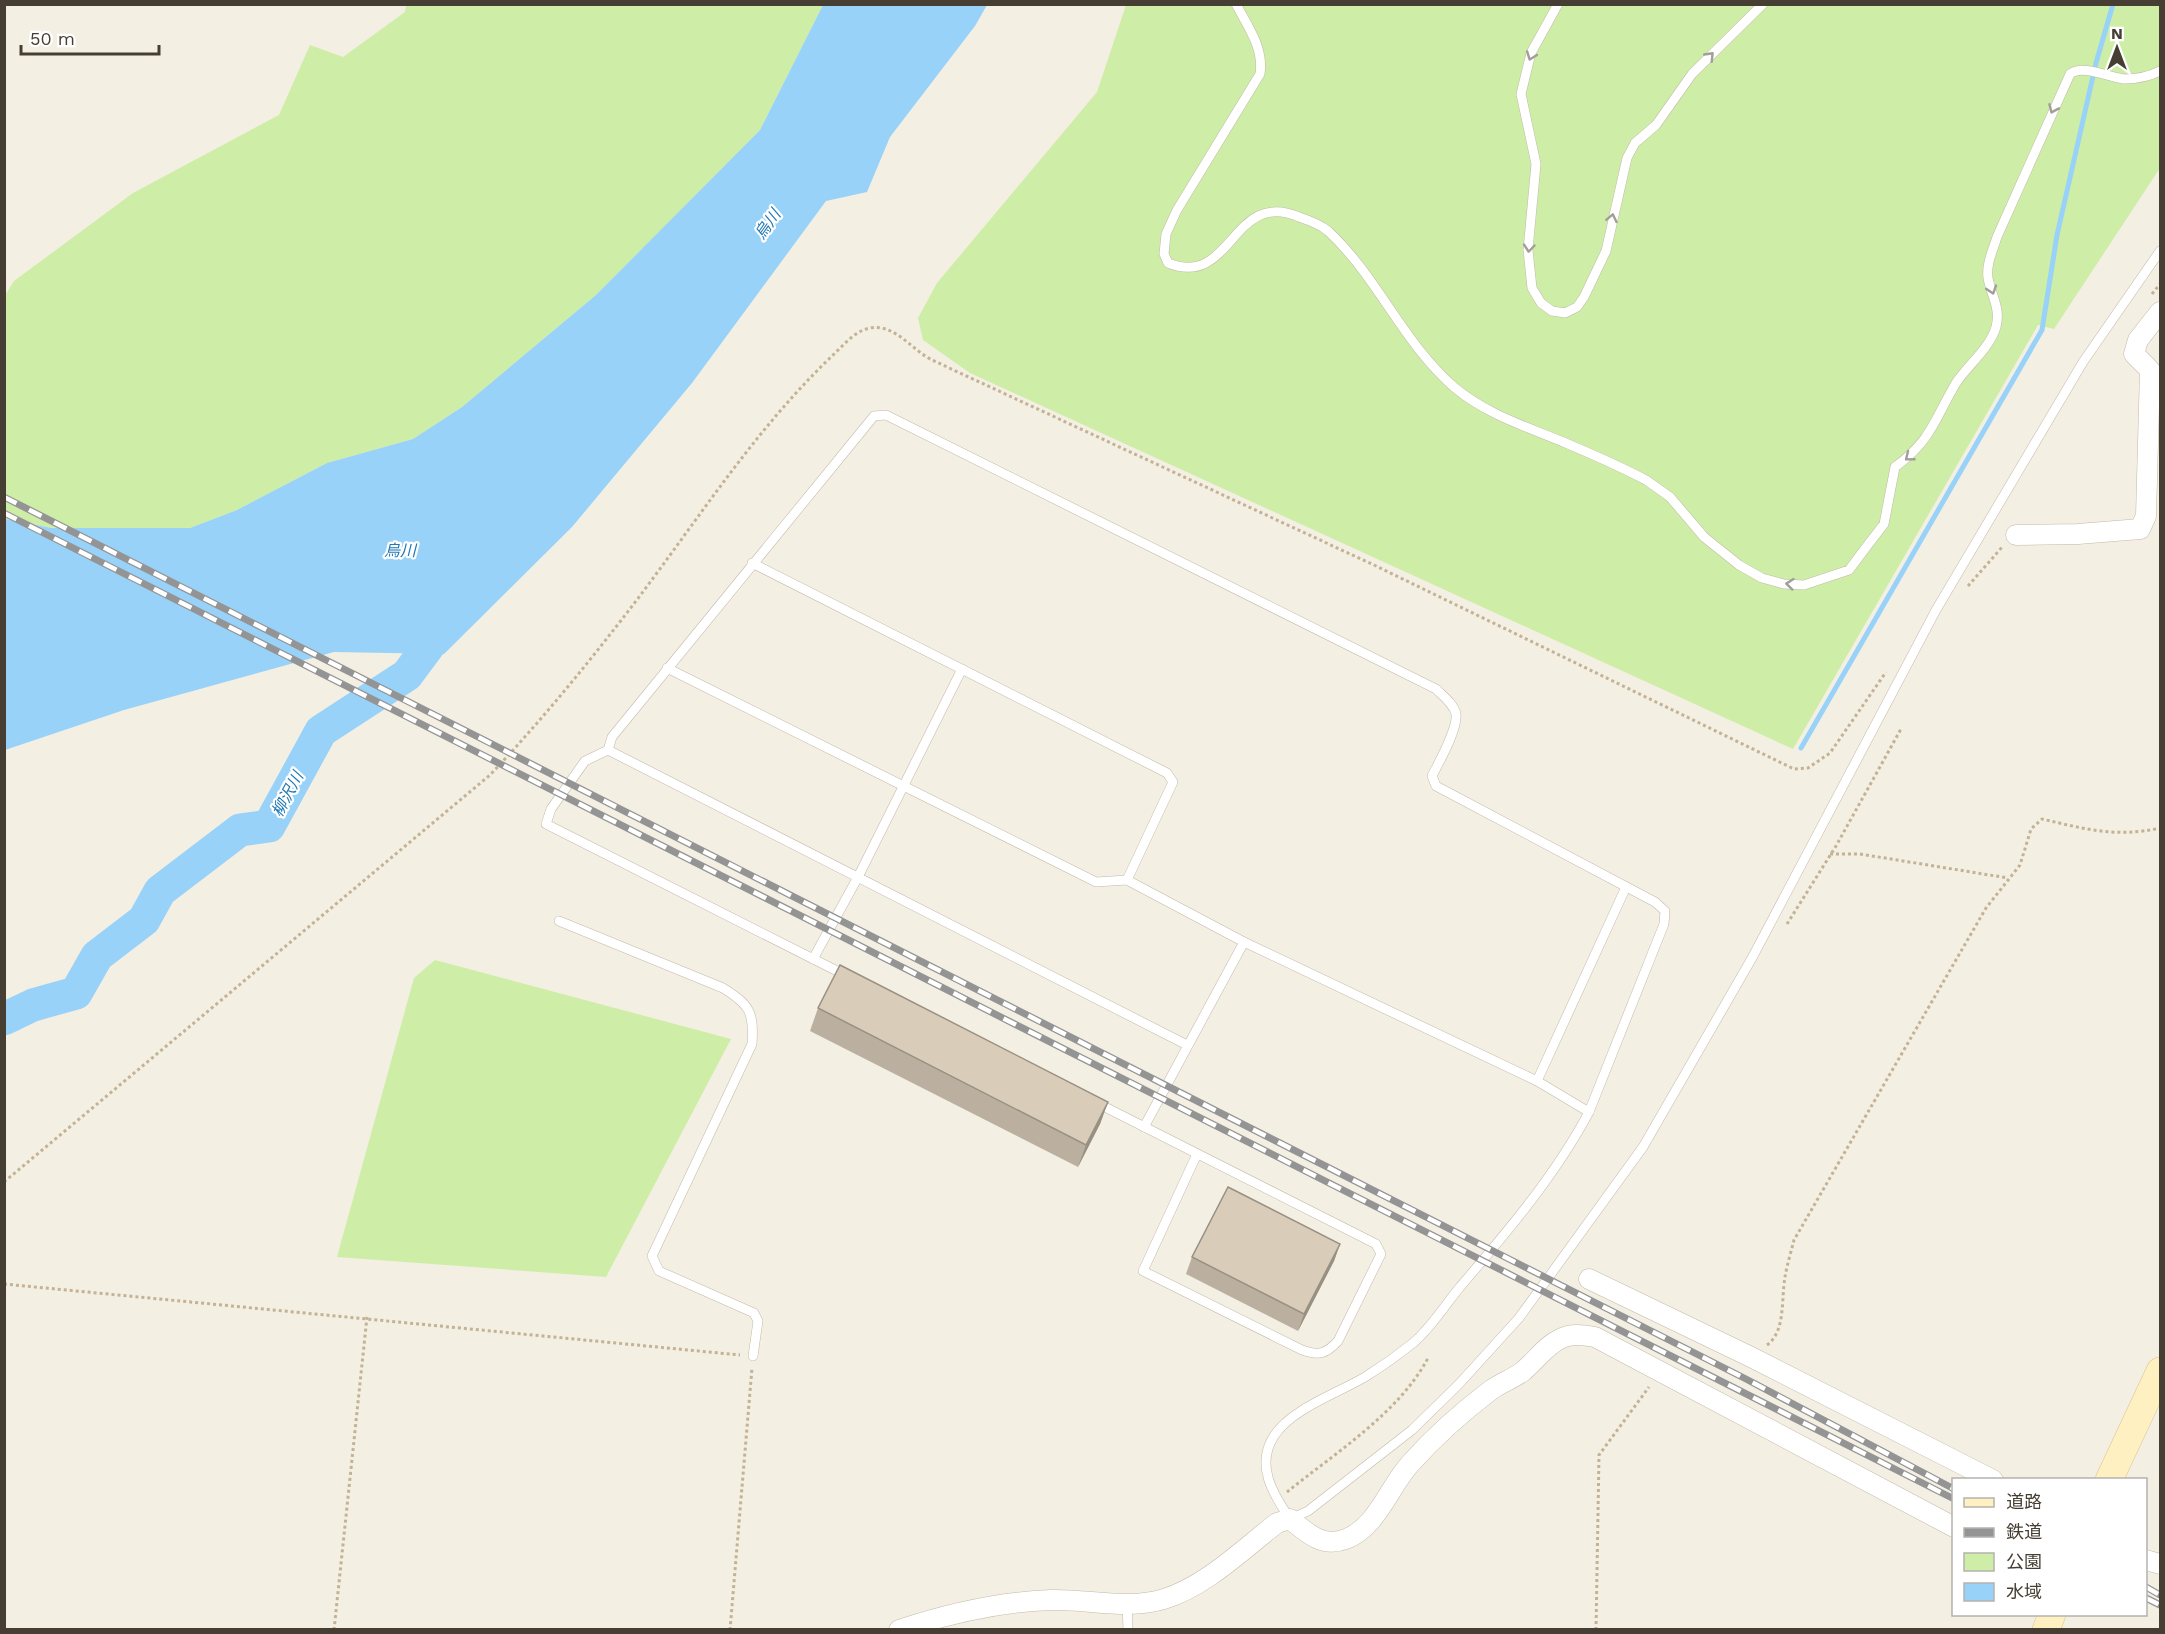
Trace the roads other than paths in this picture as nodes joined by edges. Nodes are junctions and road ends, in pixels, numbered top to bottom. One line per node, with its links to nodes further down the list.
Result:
1 (1236, 4): 4 (lane, one-way to 1)
2 (1558, 4): 3 (lane, one-way to 3)
3 (1762, 4)
4 (2160, 71)
5 (2160, 251): 32 (lane)
6 (2160, 312): 7 (street)
7 (2153, 510): 8 (street)
8 (2016, 535)
9 (752, 563): 10 (lane); 11 (lane); 16 (lane)
10 (667, 668): 12 (lane); 13 (lane)
11 (962, 669): 13 (lane); 15 (lane)
12 (608, 750): 14 (lane); 19 (lane)
13 (903, 786): 14 (lane); 15 (lane)
14 (858, 877): 19 (lane); 21 (lane)
15 (1127, 880): 18 (lane)
16 (1626, 887): 22 (lane); 24 (lane)
17 (559, 921): 28 (lane)
18 (1244, 942): 21 (lane); 22 (lane)
19 (813, 959): 20 (lane)
20 (856, 981)
21 (1187, 1046): 25 (lane)
22 (1537, 1081): 24 (lane)
23 (1091, 1100): 25 (lane)
24 (1589, 1112): 32 (lane)
25 (1144, 1127): 26 (lane)
26 (1197, 1154): 26 (lane)
27 (1589, 1279): 30 (street)
28 (753, 1356)
29 (2160, 1371): 31 (main road)
30 (1991, 1478)
31 (2109, 1478)
32 (1290, 1519): 33 (street); 34 (street)
33 (1952, 1526)
34 (1127, 1604): 35 (street); 36 (lane)
35 (900, 1629)
36 (1128, 1629)

